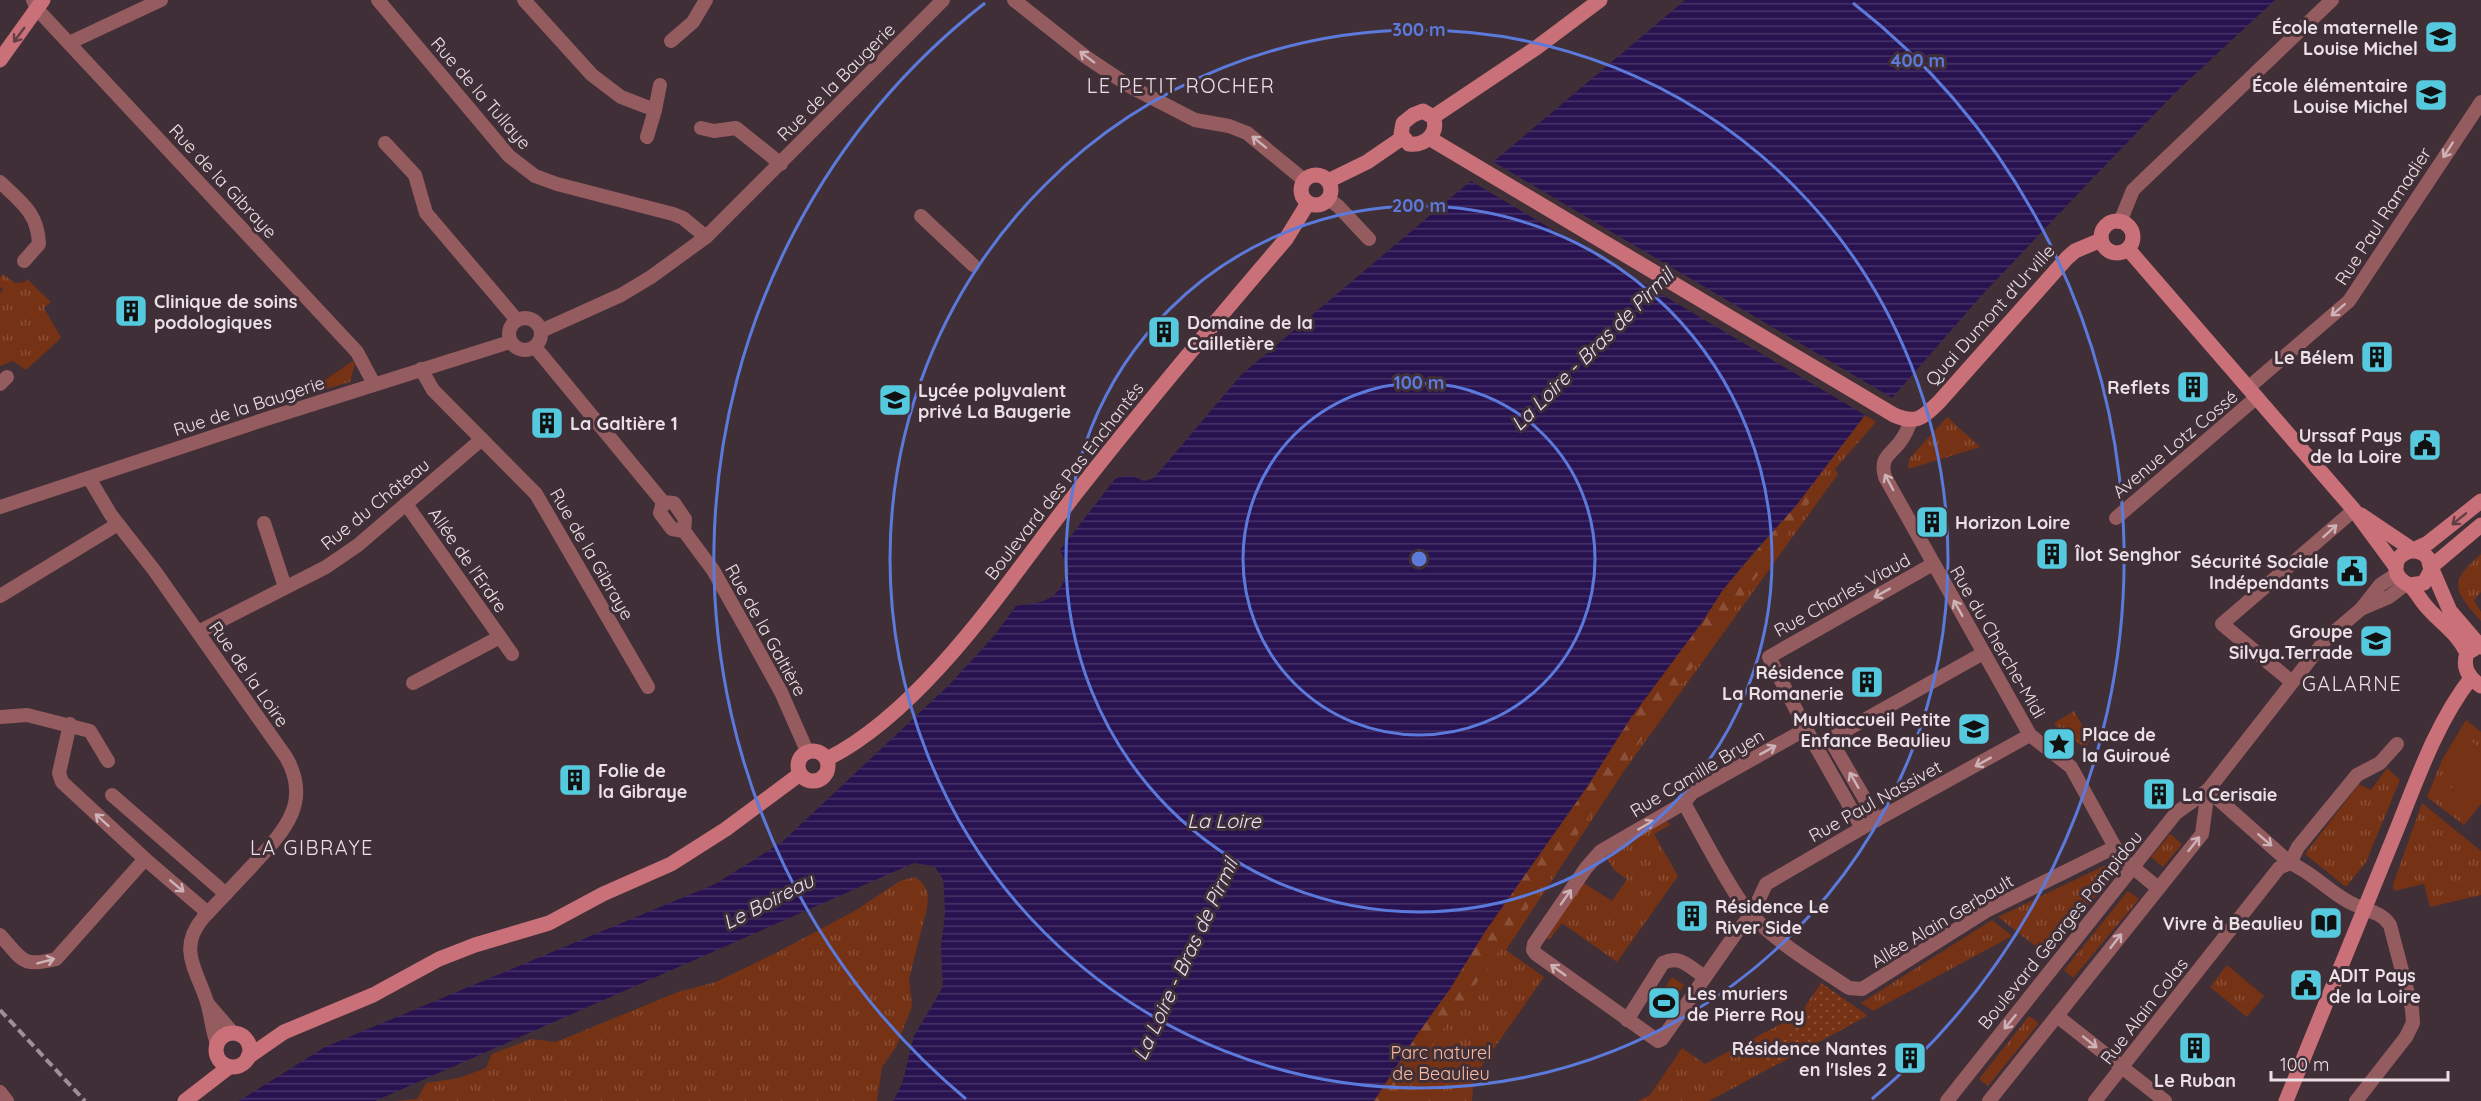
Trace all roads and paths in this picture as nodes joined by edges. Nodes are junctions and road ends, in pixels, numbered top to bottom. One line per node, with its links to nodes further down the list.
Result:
1 (161, 0): 11 (street)
2 (378, 0): 30 (street, Rue de la Tullaye)
3 (524, 0): 15 (street)
4 (706, 0): 10 (street)
5 (943, 0): 22 (street, Rue de la Baugerie)
6 (1014, 0): 23 (street, one-way to 6)
7 (2332, 0): 29 (street)
8 (38, 3): 11 (street, Rue de la Gibraye); 12 (street, one-way to 12)
9 (1590, 3): 16 (street)
10 (671, 41)
11 (69, 43): 41 (street, Rue de la Gibraye)
12 (0, 60)
13 (660, 85): 15 (street)
14 (2481, 102): 42 (street, Rue Paul Ramadier, one-way to 42)
15 (655, 110): 18 (street)
16 (1433, 117): 19 (street); 20 (street)
17 (701, 128): 22 (street, Rue de la Baugerie)
18 (647, 137)
19 (1402, 138): 20 (street); 24 (street)
20 (1434, 142): 43 (street)
21 (385, 143): 36 (street)
22 (781, 164): 30 (street, Rue de la Baugerie)
23 (1304, 180): 24 (street); 27 (street)
24 (1328, 181): 26 (street)
25 (0, 182): 34 (street)
26 (1328, 199): 27 (street); 31 (street)
27 (1308, 203): 77 (street, Boulevard des Pas Enchantés)
28 (921, 216): 35 (street)
29 (2120, 222): 32 (street); 33 (street)
30 (705, 237): 37 (street, Rue de la Baugerie)
31 (1369, 239)
32 (2101, 240): 33 (street); 43 (street, Quai Dumont d'Urville)
33 (2128, 249): 42 (street)
34 (24, 261)
35 (974, 265)
36 (516, 320): 37 (street); 38 (street)
37 (541, 331): 39 (street)
38 (510, 342): 39 (street); 40 (street, Rue de la Baugerie)
39 (535, 347): 76 (street, Rue de la Galtière)
40 (421, 369): 41 (street, Rue de la Baugerie); 44 (street, Rue de la Gibraye)
41 (374, 384): 45 (street, Rue de la Baugerie)
42 (2253, 392): 49 (street); 50 (street, Avenue Lotz Cossé)
43 (1911, 421): 55 (street, Rue du Cherche-Midi, one-way to 43)
44 (482, 439): 47 (street, Rue du Château); 68 (street, Rue de la Gibraye)
45 (88, 478): 48 (street, Rue de la Baugerie); 52 (street, Rue de la Loire)
46 (2481, 501): 54 (street, one-way to 54)
47 (406, 504): 58 (street, Rue du Château); 61 (street, Allée de l'Erdre)
48 (0, 507)
49 (2354, 510): 54 (street); 57 (street); 65 (street, one-way to 49)
50 (2116, 518)
51 (264, 523): 58 (street)
52 (118, 524): 59 (street); 60 (street, Rue de la Loire)
53 (2481, 525): 56 (street)
54 (2413, 550): 56 (street); 57 (street)
55 (1933, 564): 63 (street, Rue du Cherche-Midi, one-way to 55); 71 (street, Rue Charles Viaud, one-way to 71)
56 (2431, 567): 57 (street); 62 (street)
57 (2402, 578): 62 (street); 65 (street, Boulevard Georges Pompidou)
58 (285, 587): 60 (street, Rue du Château)
59 (0, 596)
60 (198, 632): 90 (street, Rue de la Loire)
61 (500, 637): 64 (street, Allée de l'Erdre); 67 (street, Allée de l'Erdre)
62 (2476, 649): 66 (street)
63 (1982, 652): 72 (street, Rue du Cherche-Midi); 73 (street)
64 (512, 654)
65 (2292, 682): 80 (street, Boulevard Georges Pompidou)
66 (2476, 682): 91 (street)
67 (413, 684)
68 (648, 687)
69 (0, 718): 70 (street)
70 (70, 724): 78 (street); 86 (street, one-way to 70)
71 (1806, 729): 75 (street); 82 (street, Rue Camille Bryen, one-way to 71)
72 (2030, 735): 83 (street, Rue Paul Nassivet, one-way to 83); 85 (street, Rue du Cherche-Midi)
73 (1830, 739): 75 (street); 83 (street, one-way to 73)
74 (2397, 744): 87 (street, Rue Alain Colas)
75 (1816, 747): 84 (street)
76 (807, 751): 77 (street); 79 (street)
77 (827, 759): 79 (street)
78 (108, 761)
79 (800, 774): 99 (street)
80 (2208, 790): 87 (street, one-way to 87); 88 (street, Boulevard Georges Pompidou); 89 (street, one-way to 80)
81 (111, 795): 90 (street)
82 (1684, 803): 93 (street, Allée Alain Gerbault); 98 (street, Rue Camille Bryen, one-way to 82)
83 (1877, 820): 84 (street, Rue Paul Nassivet)
84 (1862, 828): 93 (street, Rue Paul Nassivet)
85 (2115, 847): 88 (street, Rue du Cherche-Midi); 93 (street, Allée Alain Gerbault)
86 (145, 859): 92 (street, one-way to 92); 94 (street, one-way to 86)
87 (2290, 863): 91 (street); 104 (street, Rue Alain Colas)
88 (2133, 867): 89 (street, Rue du Cherche-Midi); 108 (street, Boulevard Georges Pompidou, one-way to 108)
89 (2157, 888): 97 (street, one-way to 89)
90 (226, 894): 92 (street, Rue de la Loire)
91 (2362, 908): 112 (street); 113 (street)
92 (208, 913): 96 (street, Rue de la Loire)
93 (1752, 914): 95 (street, Rue Paul Nassivet)
94 (0, 935)
95 (1705, 977): 98 (street); 98 (street, Rue Paul Nassivet)
96 (208, 1004): 100 (street, Rue de la Loire); 101 (street, Rue de la Loire)
97 (2057, 1016): 104 (street, one-way to 104); 109 (street)
98 (1627, 1020)
99 (284, 1032): 100 (street); 102 (street)
100 (239, 1035): 101 (street); 102 (street)
101 (217, 1049): 103 (street); 106 (street)
102 (248, 1057): 103 (street)
103 (230, 1067): 106 (street)
104 (2122, 1068): 110 (street, Rue Alain Colas); 111 (street)
105 (0, 1092): 107 (street)
106 (189, 1097)
107 (7, 1101)
108 (1947, 1101)
109 (1989, 1101)
110 (2096, 1101)
111 (2165, 1101)
112 (2286, 1101)
113 (2356, 1101)

